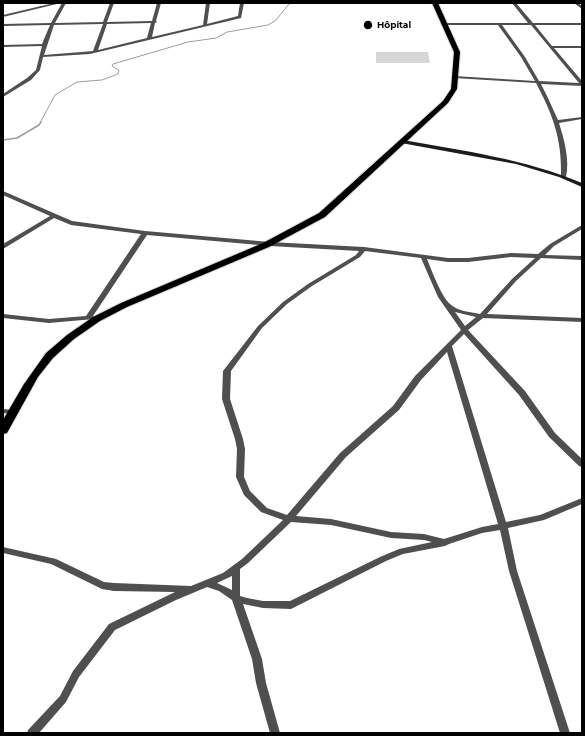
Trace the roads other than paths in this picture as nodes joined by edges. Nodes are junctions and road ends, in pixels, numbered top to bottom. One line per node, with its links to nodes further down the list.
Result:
1 (59, 3): 11 (street)
2 (64, 3): 14 (street)
3 (112, 3): 13 (street)
4 (159, 3): 12 (street)
5 (208, 3): 20 (street)
6 (242, 3): 20 (street)
7 (434, 3): 15 (main road)
8 (514, 3): 17 (street)
9 (576, 3): 10 (street)
10 (582, 8)
11 (3, 16)
12 (155, 22): 13 (street); 21 (street)
13 (104, 23): 14 (street); 26 (street)
14 (52, 24): 19 (street); 22 (street)
15 (444, 24): 16 (street); 28 (main road)
16 (499, 24): 17 (street); 29 (street)
17 (530, 24): 18 (street); 24 (street)
18 (582, 24)
19 (3, 25)
20 (205, 25): 21 (street)
21 (149, 39): 26 (street)
22 (44, 45): 23 (street); 27 (street)
23 (3, 46)
24 (551, 47): 25 (street); 30 (street)
25 (582, 47)
26 (95, 52): 27 (street)
27 (42, 56): 31 (street)
28 (454, 77): 29 (street); 34 (main road)
29 (536, 81): 30 (street); 33 (street)
30 (582, 84)
31 (3, 96)
32 (582, 118): 33 (street)
33 (556, 122): 35 (street)
34 (403, 142): 35 (main road); 41 (main road)
35 (564, 176): 36 (main road)
36 (582, 185)
37 (3, 193): 38 (street)
38 (53, 216): 40 (street); 42 (street)
39 (582, 227): 44 (street)
40 (145, 233): 41 (street); 51 (street)
41 (270, 244): 43 (street); 50 (main road)
42 (3, 248)
43 (364, 249): 45 (street); 60 (street)
44 (538, 256): 45 (street); 46 (street); 49 (street)
45 (423, 257): 47 (street)
46 (582, 258)
47 (448, 306): 49 (street); 53 (street)
48 (3, 316): 51 (street)
49 (481, 316): 52 (street); 53 (street)
50 (98, 317): 51 (street); 56 (main road)
51 (88, 318)
52 (582, 320)
53 (464, 330): 54 (street); 58 (street)
54 (449, 347): 60 (street); 61 (street)
55 (3, 411): 56 (street)
56 (12, 412): 57 (main road)
57 (3, 430)
58 (582, 464)
59 (582, 500): 61 (street)
60 (289, 519): 62 (street); 64 (street)
61 (503, 526): 62 (street); 70 (street)
62 (446, 542): 67 (street)
63 (3, 550): 66 (street)
64 (236, 568): 65 (street); 67 (street)
65 (207, 583): 66 (street); 67 (street)
66 (193, 589): 68 (street)
67 (236, 598): 69 (street)
68 (32, 733)
69 (275, 733)
70 (565, 733)

